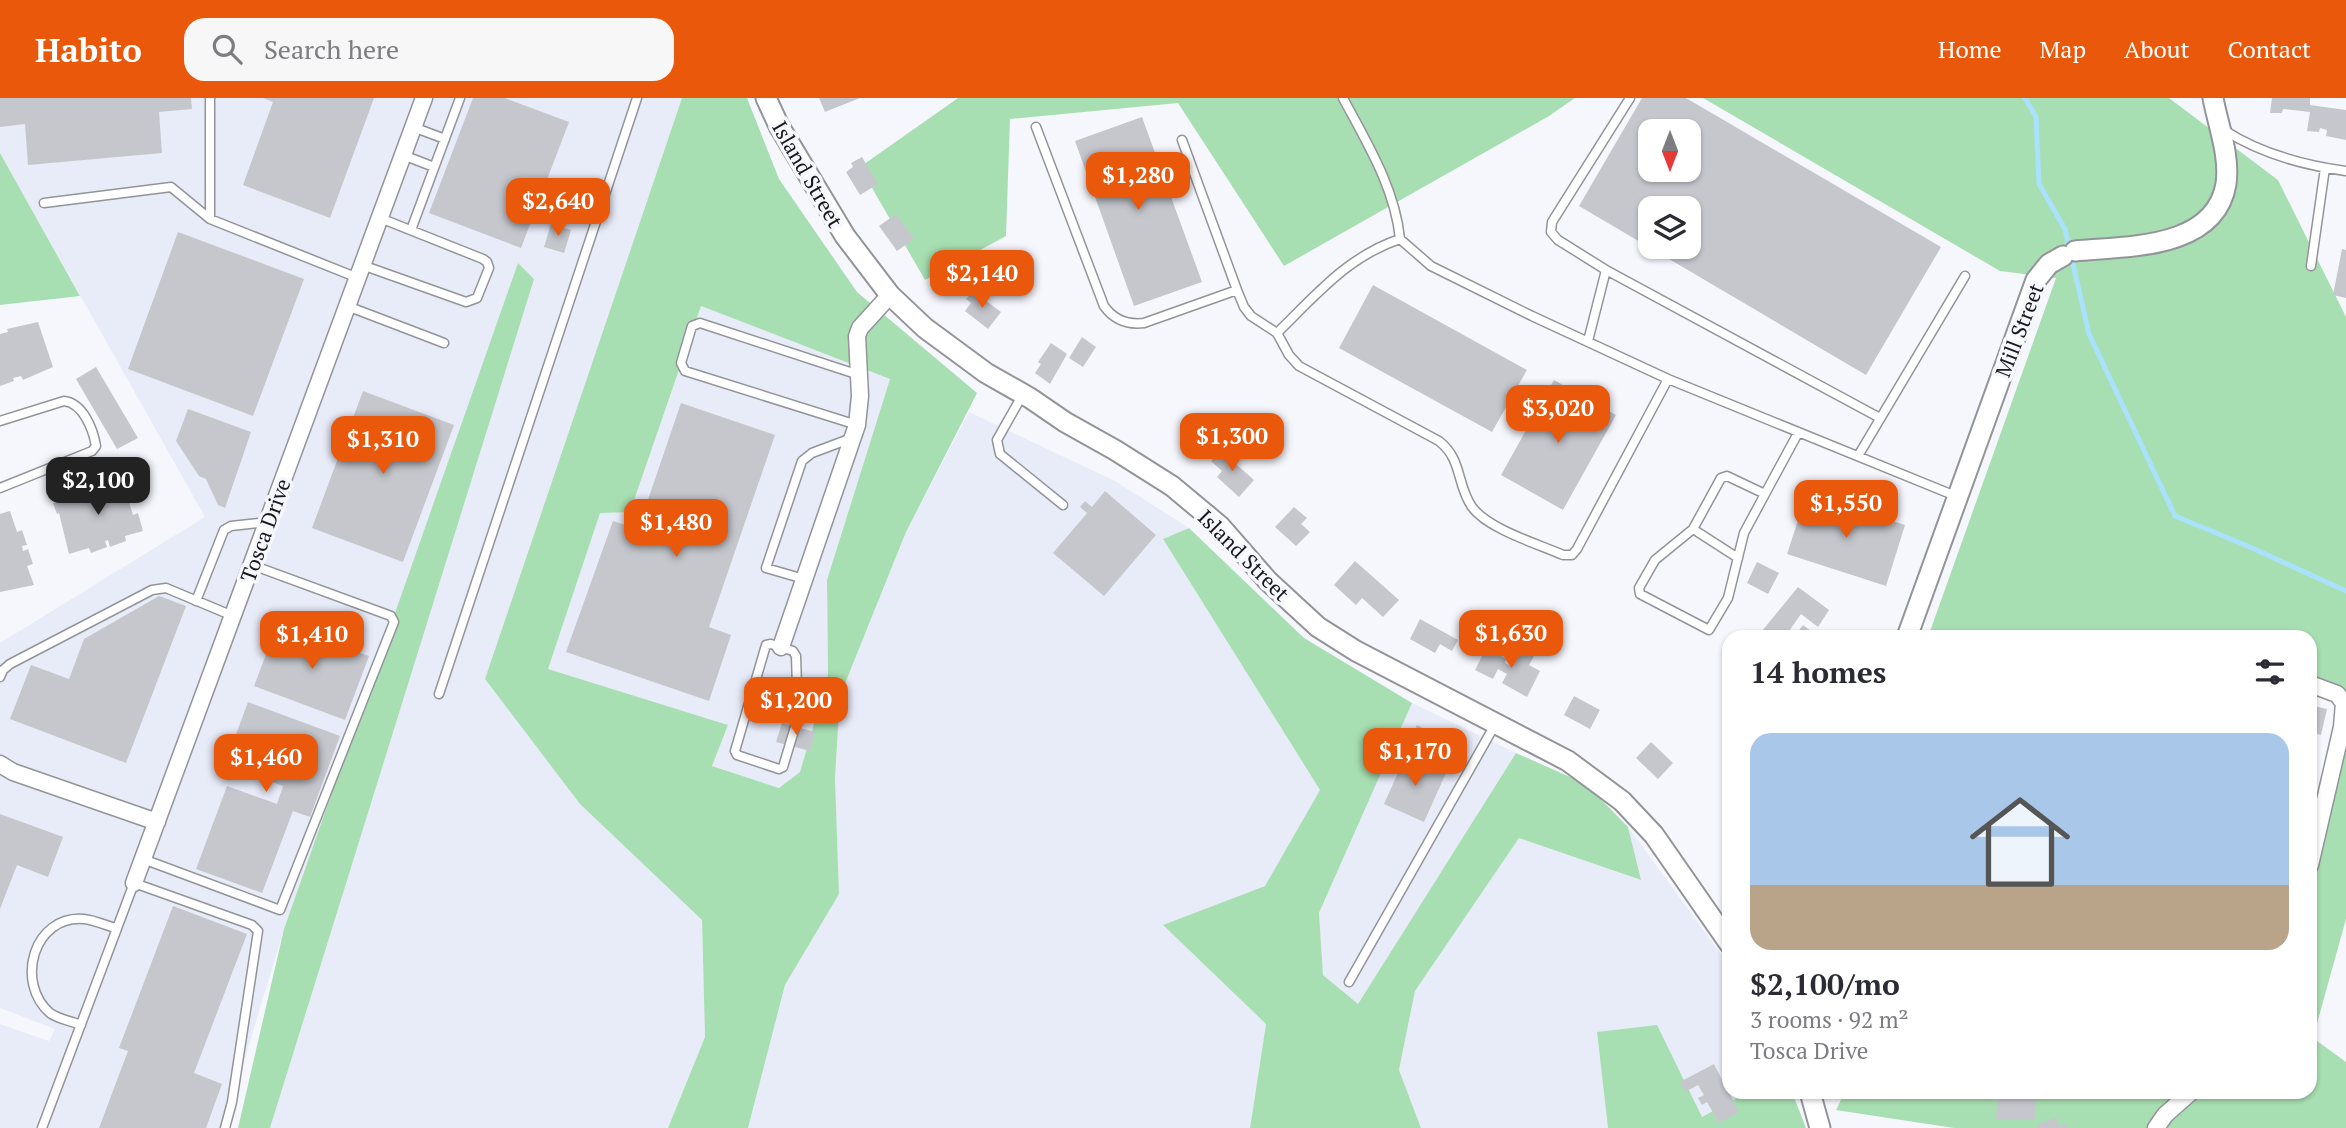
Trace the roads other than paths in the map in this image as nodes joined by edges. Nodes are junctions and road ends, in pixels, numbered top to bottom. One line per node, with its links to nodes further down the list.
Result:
1 (210, 98): 20 (lane)
2 (424, 98): 9 (street, Tosca Drive)
3 (460, 98): 12 (lane)
4 (637, 98): 56 (lane)
5 (766, 98): 28 (street, Island Street)
6 (1343, 98): 22 (lane)
7 (1630, 98): 24 (lane)
8 (2213, 98): 11 (street, Mill Street)
9 (413, 127): 12 (lane); 14 (street, Tosca Drive)
10 (1036, 127): 27 (lane)
11 (2222, 128): 16 (lane); 43 (street, Mill Street)
12 (445, 139): 15 (lane)
13 (1182, 140): 27 (lane)
14 (403, 155): 15 (lane); 19 (street, Tosca Drive)
15 (434, 167): 21 (lane)
16 (2325, 168): 17 (lane); 23 (lane)
17 (2346, 171)
18 (44, 202): 20 (lane)
19 (380, 218): 21 (lane); 25 (street, Tosca Drive)
20 (210, 219): 25 (lane)
21 (411, 230): 25 (lane)
22 (1400, 239): 30 (lane); 31 (lane)
23 (2311, 266)
24 (1606, 270): 31 (lane); 36 (lane)
25 (360, 271): 29 (street, Tosca Drive)
26 (1965, 275): 36 (lane)
27 (1237, 290): 30 (lane)
28 (890, 295): 33 (street); 35 (street, Island Street)
29 (347, 306): 32 (lane); 45 (street, Tosca Drive)
30 (1277, 333): 34 (lane)
31 (1588, 341): 34 (lane)
32 (444, 343)
33 (859, 375): 38 (street); 38 (lane)
34 (1668, 379): 39 (lane)
35 (1023, 394): 44 (lane); 57 (street, Island Street)
36 (1880, 418): 40 (lane)
37 (0, 421): 41 (lane)
38 (855, 431): 49 (street); 49 (lane)
39 (1798, 433): 40 (lane); 42 (lane)
40 (1858, 456): 43 (lane)
41 (0, 488)
42 (1765, 494): 46 (lane); 47 (lane)
43 (1958, 497): 52 (street, Mill Street)
44 (1063, 505)
45 (268, 522): 48 (street, Tosca Drive); 50 (lane)
46 (1693, 529): 47 (lane); 47 (lane)
47 (1738, 558)
48 (252, 565): 51 (street, Tosca Drive); 61 (lane)
49 (804, 579): 53 (street)
50 (196, 601): 51 (lane); 54 (lane)
51 (233, 617): 59 (street, Tosca Drive)
52 (1910, 630)
53 (781, 647): 53 (lane)
54 (0, 677)
55 (2317, 687): 60 (street)
56 (439, 694)
57 (1496, 723): 64 (street, Island Street); 65 (lane)
58 (0, 764): 59 (street)
59 (157, 822): 61 (street, Tosca Drive)
60 (2317, 835)
61 (143, 859): 62 (street, Tosca Drive)
62 (134, 883): 63 (lane); 70 (lane)
63 (115, 928): 66 (lane); 66 (lane)
64 (1722, 933)
65 (1349, 982)
66 (80, 1025): 69 (lane)
67 (1812, 1099): 71 (street)
68 (2183, 1099): 72 (street)
69 (42, 1128)
70 (225, 1128)
71 (1820, 1128)
72 (2156, 1128)

